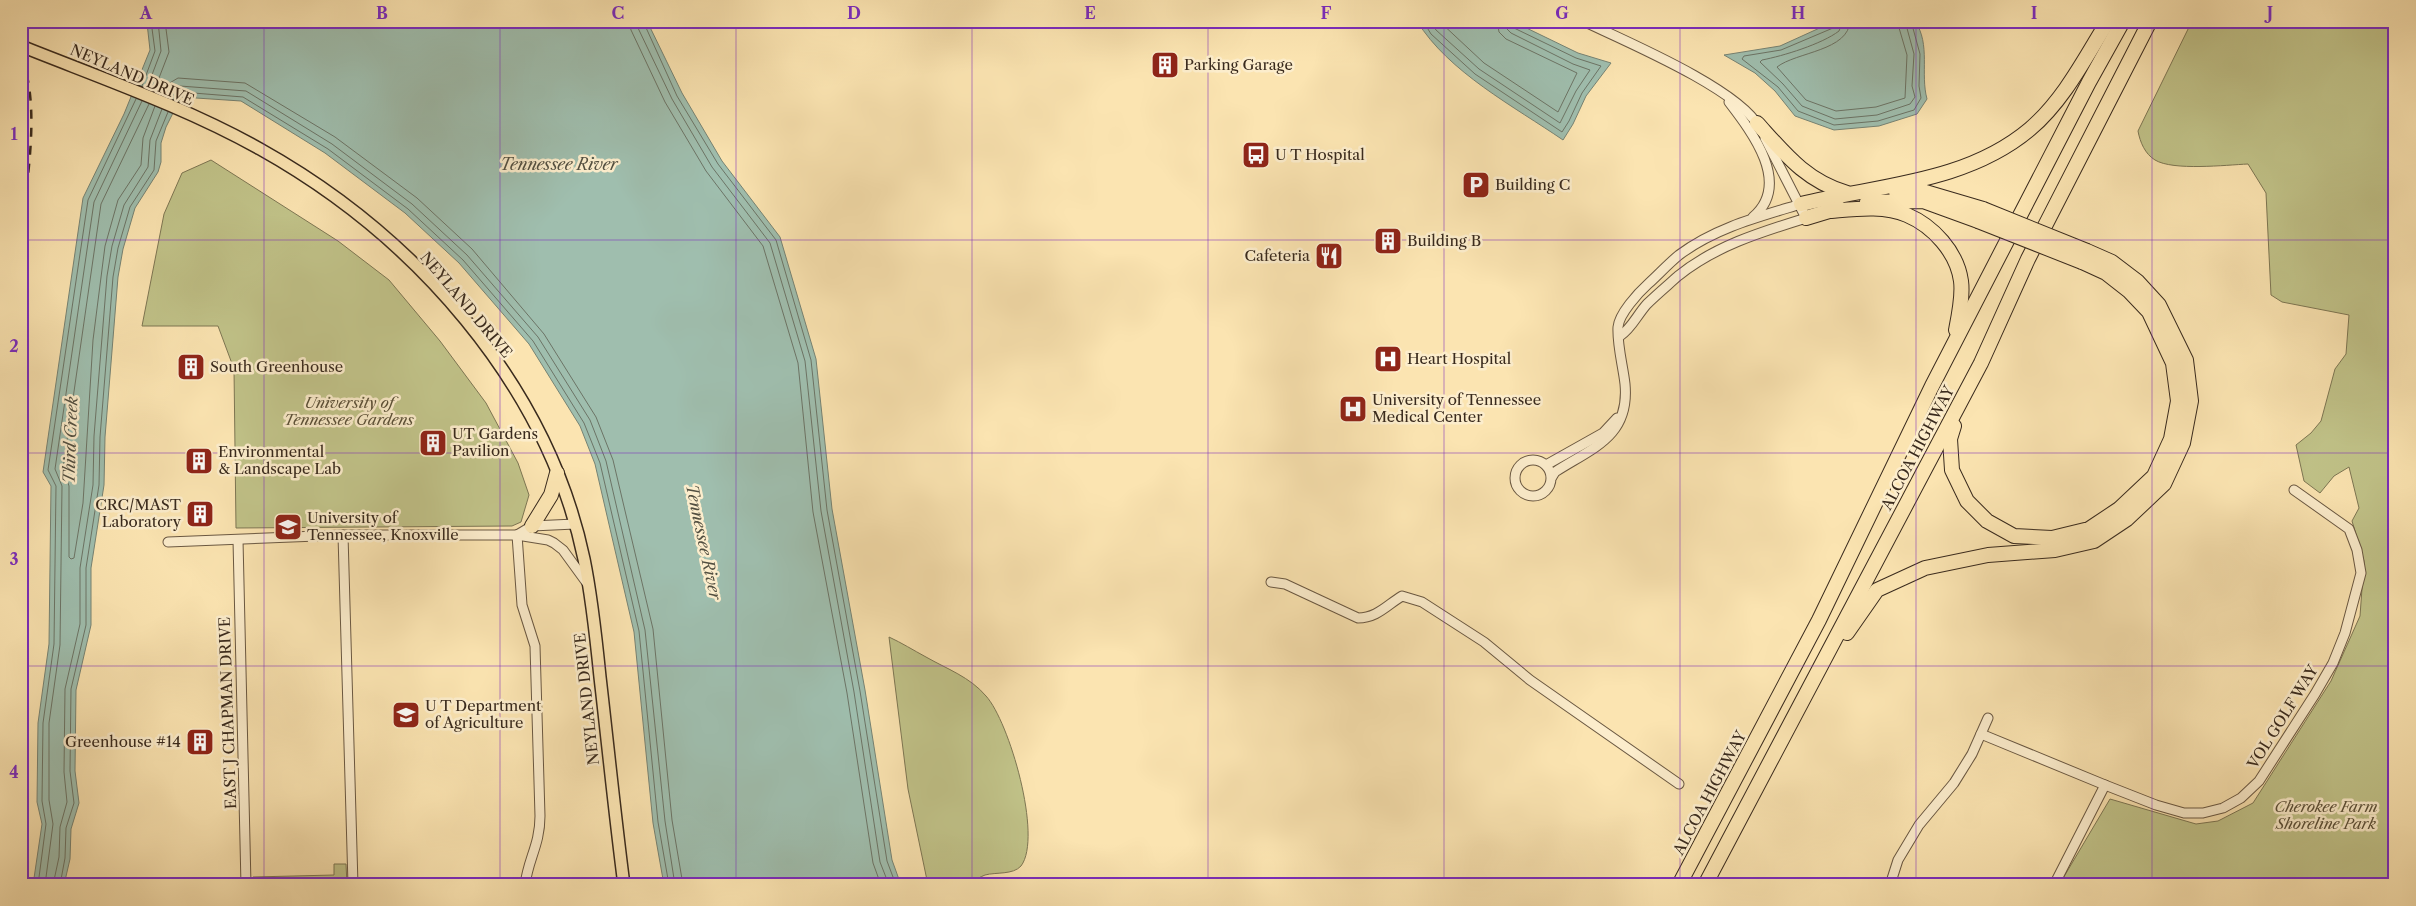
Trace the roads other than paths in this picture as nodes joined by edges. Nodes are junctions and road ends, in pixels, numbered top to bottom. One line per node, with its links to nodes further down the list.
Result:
1 (1583, 21): 6 (street)
2 (2108, 21): 8 (highway)
3 (2123, 21): 15 (highway, ALCOA HIGHWAY)
4 (2150, 21): 16 (highway, ALCOA HIGHWAY)
5 (21, 46): 19 (main road, NEYLAND DRIVE)
6 (1719, 90): 7 (street); 12 (street)
7 (1757, 123): 8 (highway); 10 (street)
8 (1846, 193): 10 (highway); 11 (highway)
9 (1831, 210): 10 (highway); 11 (highway); 15 (highway)
10 (1803, 211): 12 (street); 14 (street)
11 (1980, 215): 13 (highway, bridge)
12 (1751, 218): 14 (street)
13 (2085, 257): 16 (highway); 32 (highway)
14 (1620, 336): 17 (street)
15 (1952, 348): 35 (highway, ALCOA HIGHWAY)
16 (1961, 401): 32 (highway, ALCOA HIGHWAY)
17 (1622, 412): 18 (street); 20 (street)
18 (1546, 465): 20 (street); 20 (street)
19 (557, 473): 22 (main road, NEYLAND DRIVE); 23 (highway)
20 (1552, 478)
21 (2294, 490): 34 (street, VOL GOLF WAY)
22 (575, 524): 23 (street); 29 (main road, NEYLAND DRIVE)
23 (532, 526): 24 (street)
24 (517, 534): 25 (street); 29 (street); 38 (street)
25 (344, 535): 26 (street); 37 (street)
26 (238, 540): 27 (street); 36 (street, EAST J CHAPMAN DRIVE)
27 (168, 542)
28 (1271, 582): 33 (street)
29 (589, 585): 39 (main road, NEYLAND DRIVE)
30 (1988, 718): 31 (street)
31 (1981, 734): 34 (street, VOL GOLF WAY); 43 (street)
32 (1766, 769): 42 (highway, ALCOA HIGHWAY)
33 (1679, 784)
34 (2105, 786): 44 (street)
35 (1705, 836): 40 (highway); 41 (highway, ALCOA HIGHWAY)
36 (246, 885)
37 (353, 885)
38 (525, 885)
39 (624, 885)
40 (1669, 885)
41 (1679, 885)
42 (1705, 885)
43 (1890, 885)
44 (2054, 885)

